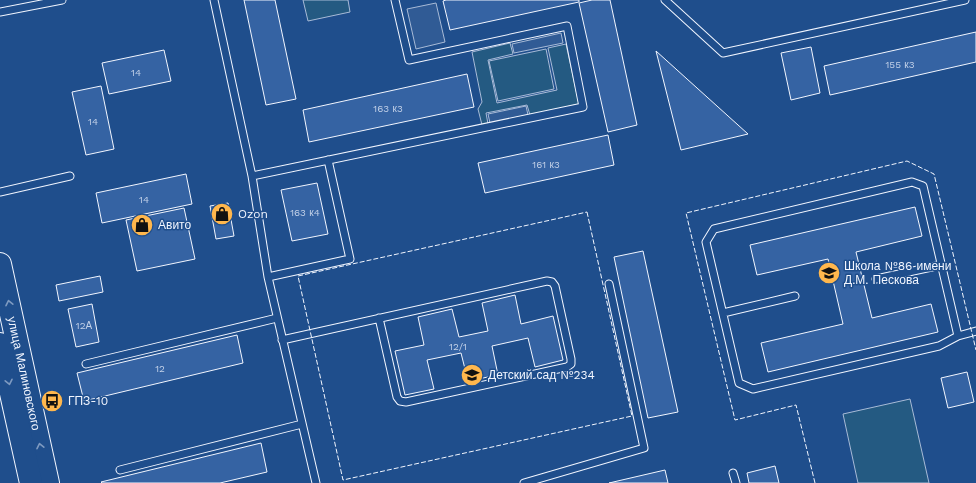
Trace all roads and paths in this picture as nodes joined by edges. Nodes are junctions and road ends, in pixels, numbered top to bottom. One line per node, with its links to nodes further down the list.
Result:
1 (62, 0): 6 (lane)
2 (214, 0): 9 (lane)
3 (395, 0): 7 (lane)
4 (665, 0): 5 (lane)
5 (965, 0)
6 (0, 12)
7 (328, 160): 9 (lane); 13 (lane)
8 (70, 176): 10 (lane)
9 (252, 176): 13 (lane)
10 (0, 192)
11 (0, 264): 29 (highway, улица Малиновского, one-way to 11)
12 (941, 265): 14 (lane); 17 (lane); 21 (lane)
13 (268, 277): 18 (lane)
14 (876, 279)
15 (609, 284): 31 (lane)
16 (795, 296): 17 (lane)
17 (722, 313): 21 (lane)
18 (277, 318): 22 (lane); 24 (lane)
19 (379, 318): 19 (lane); 22 (lane)
20 (976, 331): 21 (lane)
21 (958, 336)
22 (282, 340): 25 (lane)
23 (0, 344): 28 (highway, улица Малиновского, one-way to 28)
24 (86, 364)
25 (302, 424): 26 (lane); 30 (lane)
26 (120, 470)
27 (733, 473): 32 (lane)
28 (31, 483)
29 (48, 483)
30 (316, 483)
31 (524, 483)
32 (736, 483)

